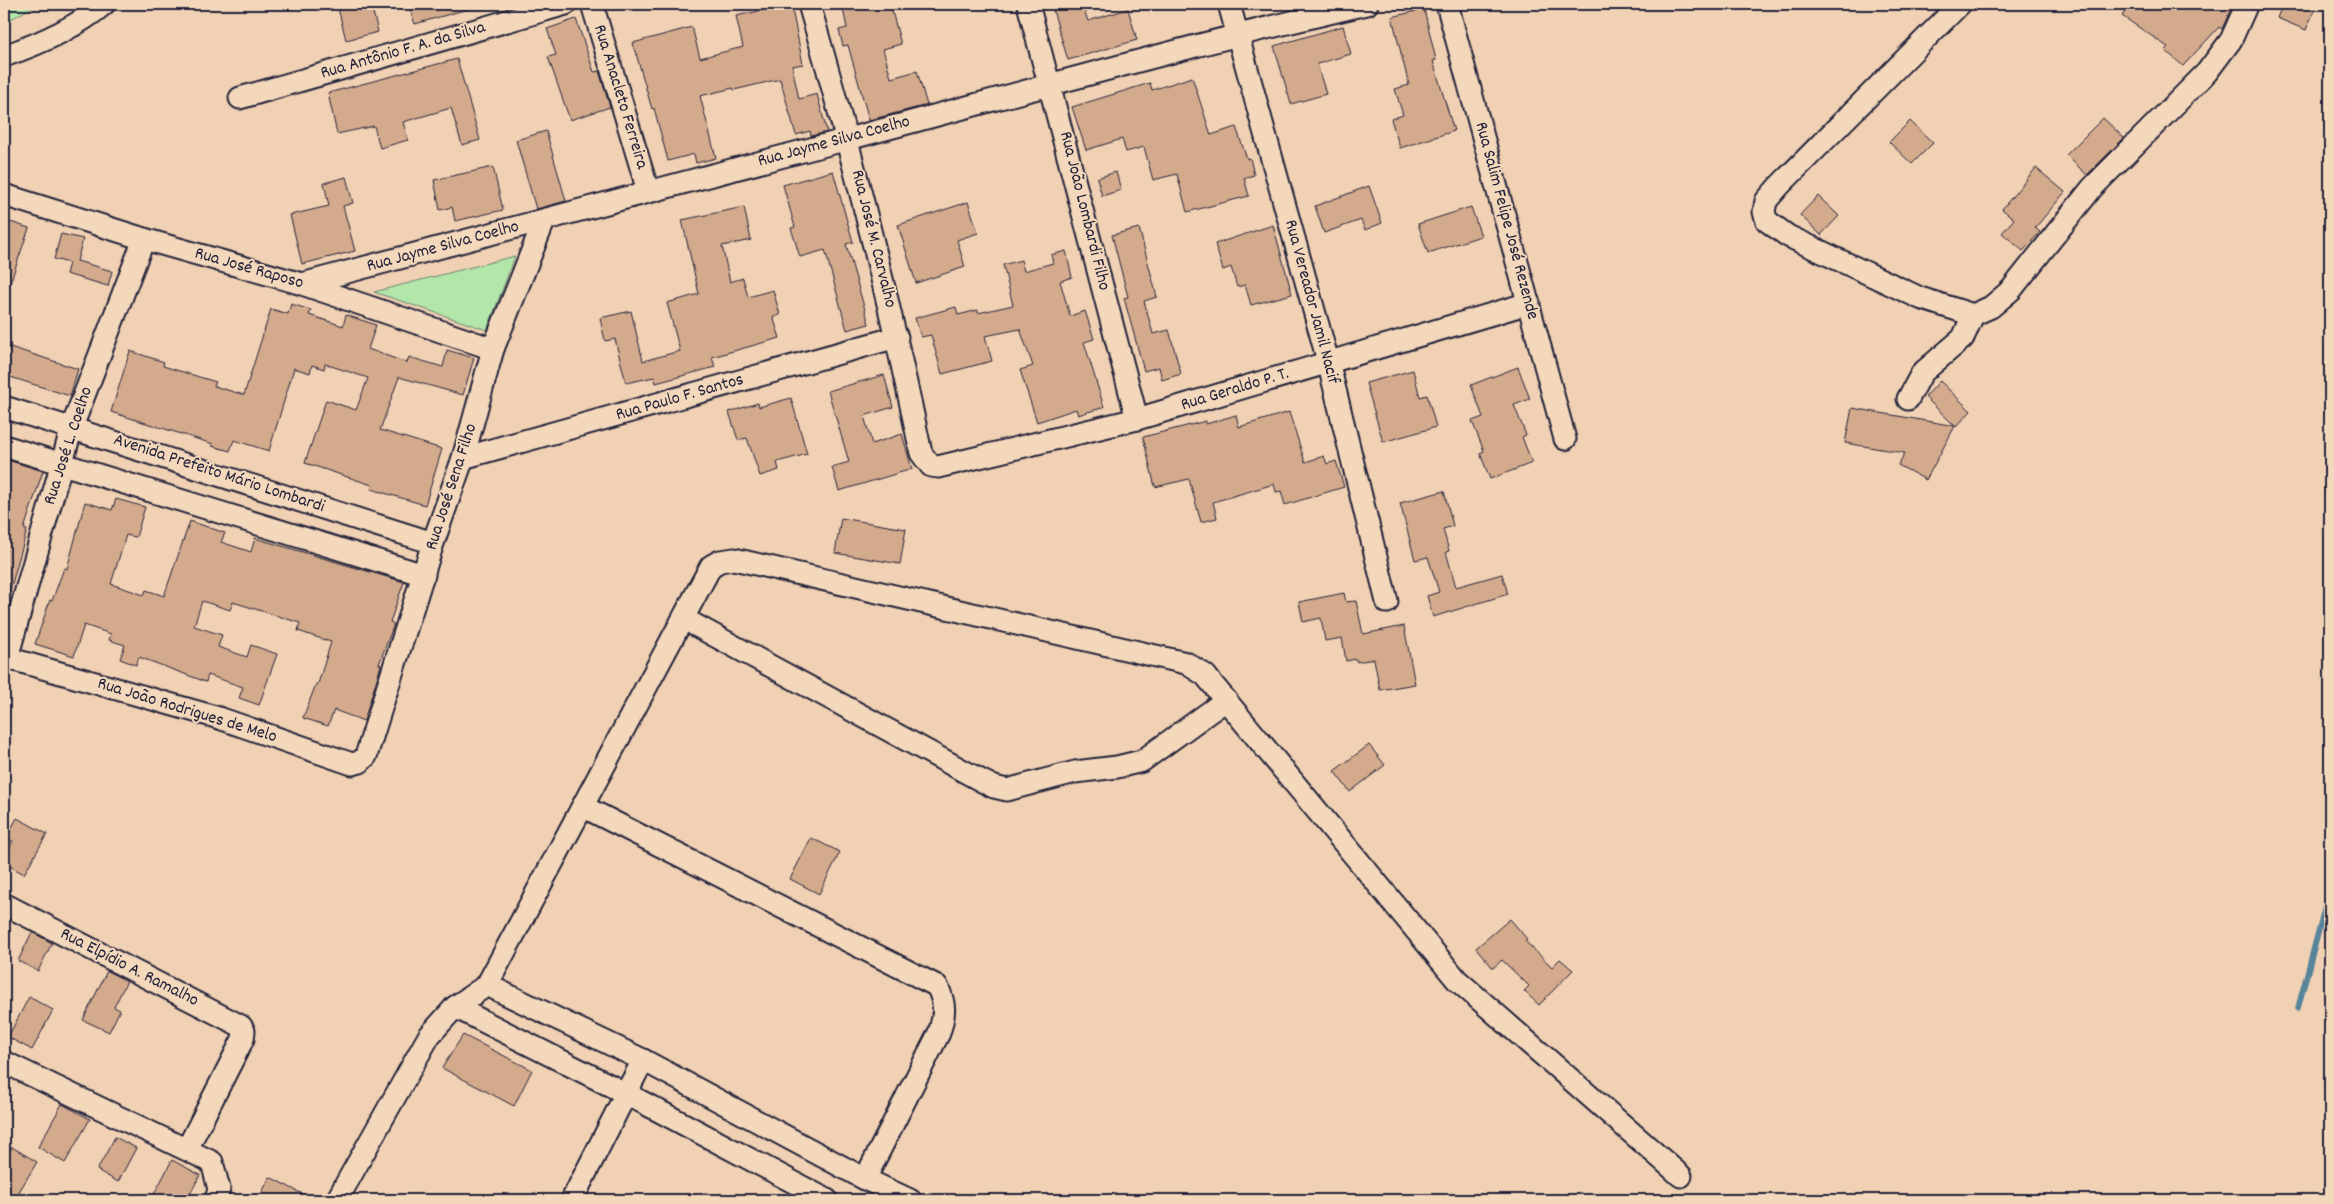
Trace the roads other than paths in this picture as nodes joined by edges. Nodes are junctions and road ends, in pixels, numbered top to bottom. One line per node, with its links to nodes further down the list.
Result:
1 (104, 4): 12 (street)
2 (566, 4): 14 (street, Rua Antônio F. A. da Silva)
3 (592, 4): 16 (street, Rua Anacleto Ferreira)
4 (809, 4): 15 (street, Rua José M. Carvalho)
5 (1028, 4): 13 (street, Rua João Lombardi Filho)
6 (1229, 4): 11 (street, Rua Vereador Jamil Nacif)
7 (1367, 4): 11 (street, Rua Jayme Silva Coelho)
8 (1446, 4): 21 (street, Rua Salim Felipe José Rezende)
9 (1960, 4): 22 (street)
10 (2247, 4): 22 (street)
11 (1237, 34): 13 (street, Rua Jayme Silva Coelho); 25 (street, Rua Vereador Jamil Nacif)
12 (4, 56)
13 (1050, 83): 15 (street, Rua Jayme Silva Coelho); 28 (street, Rua João Lombardi Filho)
14 (240, 98)
15 (848, 139): 16 (street, Rua Jayme Silva Coelho); 23 (street, Rua José M. Carvalho)
16 (648, 191): 18 (street, Rua Jayme Silva Coelho)
17 (4, 194): 19 (street, Rua José Raposo)
18 (544, 221): 20 (street, Rua Jayme Silva Coelho); 24 (street, Rua José Sena Filho)
19 (144, 240): 20 (street, Rua José Raposo); 29 (street, Rua José L. Coelho)
20 (302, 284): 24 (street, Rua José Raposo)
21 (1529, 303): 25 (street, Rua Geraldo P. T.); 30 (street, Rua Salim Felipe José Rezende)
22 (1973, 316): 26 (street)
23 (897, 338): 32 (street, Rua Paulo F. Santos); 34 (street, Rua José M. Carvalho)
24 (493, 349): 32 (street, Rua José Sena Filho)
25 (1328, 361): 28 (street, Rua Geraldo P. T.); 37 (street, Rua Vereador Jamil Nacif)
26 (1908, 399)
27 (4, 407): 29 (street, Avenida Prefeito Mário Lombardi)
28 (1137, 419): 34 (street, Rua Geraldo P. T.)
29 (72, 427): 33 (street, Rua José L. Coelho); 35 (street, Avenida Prefeito Mário Lombardi)
30 (1566, 439)
31 (4, 446): 33 (street, Avenida Prefeito Mário Lombardi)
32 (463, 458): 35 (street, Rua José Sena Filho)
33 (62, 463): 36 (street, Avenida Prefeito Mário Lombardi); 39 (street, Rua José L. Coelho)
34 (938, 468)
35 (433, 543): 36 (street, Rua José Sena Filho)
36 (424, 575): 41 (street, Rua José Sena Filho)
37 (1387, 602)
38 (684, 619): 40 (street); 40 (street); 42 (street)
39 (5, 657): 41 (street, Rua João Rodrigues de Melo)
40 (1226, 700): 50 (street)
41 (366, 756)
42 (584, 807): 44 (street); 51 (street)
43 (4, 904): 49 (street, Rua Elpídio A. Ramalho)
44 (487, 985): 45 (street); 46 (street)
45 (455, 1007): 48 (street); 53 (street)
46 (643, 1060): 48 (street); 51 (street)
47 (4, 1062): 49 (street)
48 (627, 1094): 54 (street); 55 (street)
49 (187, 1148): 52 (street)
50 (1681, 1176)
51 (865, 1179): 56 (street)
52 (216, 1200)
53 (337, 1200)
54 (572, 1200)
55 (827, 1200)
56 (910, 1200)

